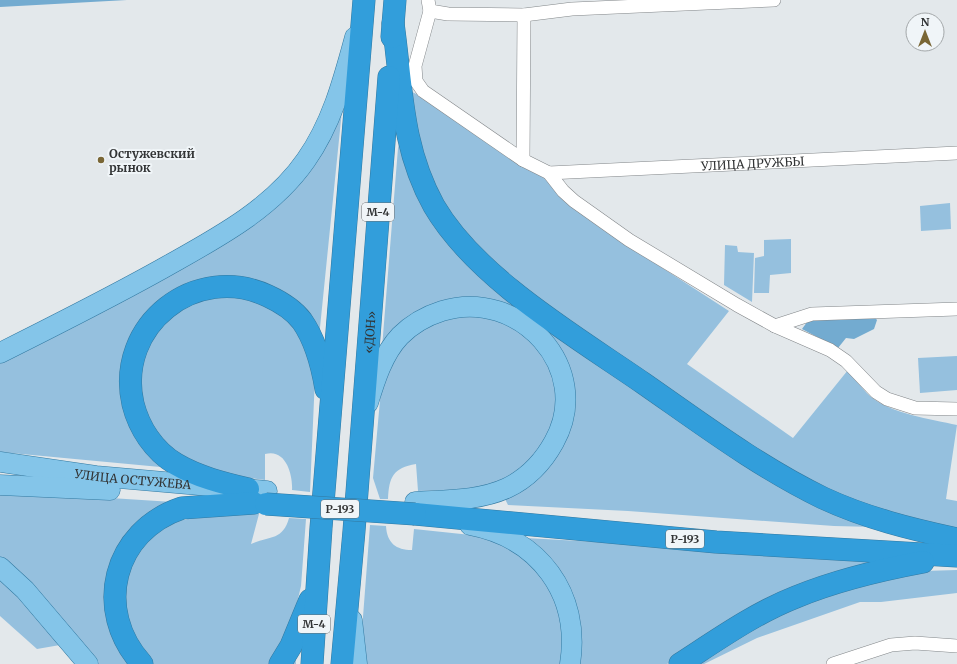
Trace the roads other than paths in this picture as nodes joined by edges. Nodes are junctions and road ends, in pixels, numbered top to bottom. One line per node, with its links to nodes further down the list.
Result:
1 (394, 0): 6 (highway, «ДОН» / М-4)
2 (774, 0): 5 (street)
3 (364, 3): 12 (main road); 14 (highway, М-4)
4 (429, 6): 5 (street); 8 (street)
5 (524, 15): 8 (street)
6 (393, 23): 15 (highway, «ДОН» / М-4); 20 (highway)
7 (957, 153): 9 (street, УЛИЦА ДРУЖБЫ)
8 (523, 160): 9 (street)
9 (549, 173): 11 (street)
10 (957, 309): 11 (street)
11 (775, 326): 13 (street)
12 (0, 353)
13 (957, 409)
14 (330, 421): 18 (highway); 23 (highway, М-4)
15 (361, 424): 19 (main road); 24 (highway, «ДОН» / М-4)
16 (0, 462): 18 (main road, УЛИЦА ОСТУЖЕВА)
17 (0, 485): 18 (main road, УЛИЦА ОСТУЖЕВА)
18 (258, 497): 19 (highway, Р-193); 27 (highway)
19 (415, 508): 20 (highway, Р-193); 21 (highway, Р-193); 32 (main road)
20 (957, 540)
21 (957, 557): 33 (highway)
22 (0, 567): 26 (main road)
23 (316, 584): 28 (highway); 29 (highway, М-4)
24 (348, 584): 30 (highway, «ДОН» / М-4); 31 (main road)
25 (957, 646): 34 (street)
26 (88, 664)
27 (142, 664)
28 (280, 664)
29 (312, 664)
30 (342, 664)
31 (357, 664)
32 (570, 664)
33 (680, 664)
34 (833, 664)

